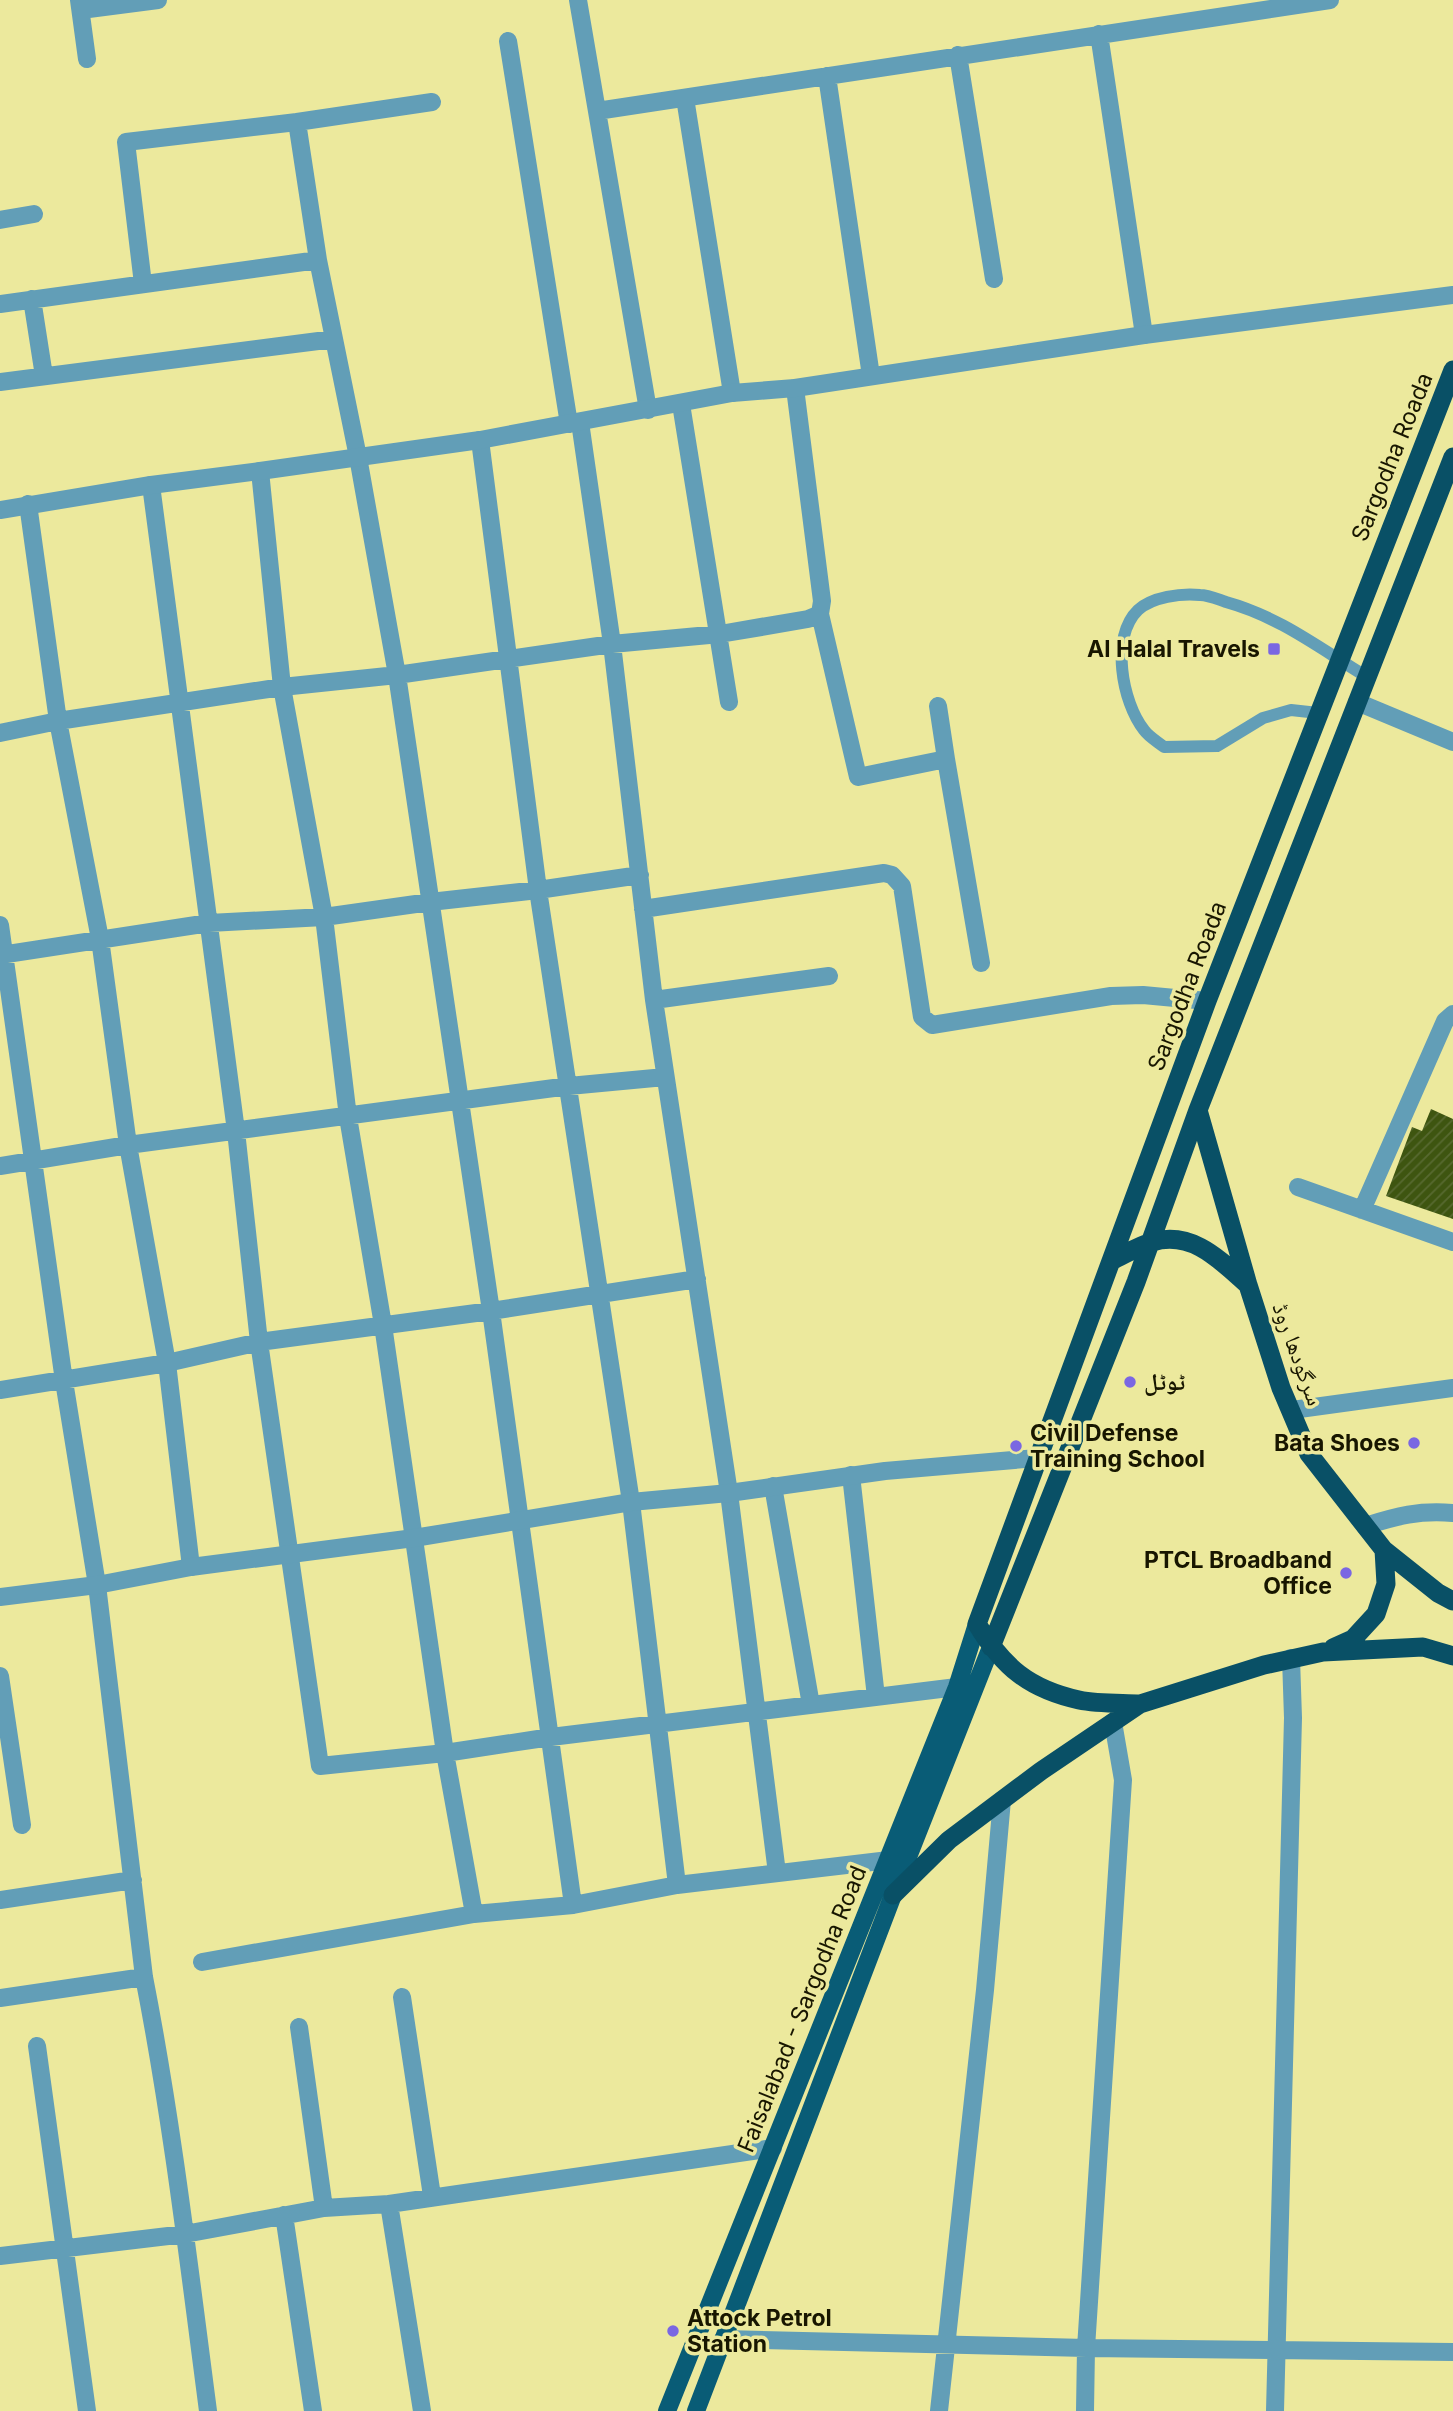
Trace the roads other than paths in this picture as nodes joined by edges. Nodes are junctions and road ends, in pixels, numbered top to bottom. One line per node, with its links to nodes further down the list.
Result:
1 (158, 0): 4 (street)
2 (578, 0): 12 (street)
3 (1330, 0): 5 (street)
4 (80, 5): 8 (street)
5 (1099, 34): 7 (street); 22 (street)
6 (508, 41): 32 (street)
7 (958, 55): 9 (street); 17 (street)
8 (87, 59)
9 (827, 76): 10 (street); 26 (street)
10 (685, 98): 12 (street); 29 (street)
11 (432, 102): 13 (street)
12 (597, 111): 31 (street)
13 (297, 122): 16 (street); 18 (street)
14 (34, 214): 15 (street)
15 (0, 220)
16 (318, 260): 18 (street); 23 (street)
17 (994, 279)
18 (143, 284): 20 (street)
19 (1453, 295): 22 (street)
20 (32, 299): 21 (street); 25 (street)
21 (0, 304)
22 (1144, 335): 26 (street)
23 (334, 338): 25 (street); 34 (street)
24 (1453, 370): 44 (highway, Sargodha Roada)
25 (44, 376): 27 (street)
26 (871, 376): 28 (street)
27 (0, 382)
28 (795, 388): 29 (street); 40 (street)
29 (732, 393): 30 (street)
30 (681, 404): 31 (street); 41 (street)
31 (648, 410): 32 (street)
32 (574, 423): 33 (street); 42 (street)
33 (480, 440): 34 (street); 43 (street)
34 (359, 457): 36 (street); 45 (street)
35 (1453, 457): 46 (highway)
36 (260, 471): 37 (street); 47 (street)
37 (150, 485): 38 (street); 50 (street)
38 (27, 504): 39 (street); 53 (street)
39 (0, 510)
40 (820, 614): 41 (street); 56 (street)
41 (720, 634): 42 (street); 48 (street)
42 (612, 644): 43 (street); 57 (street)
43 (509, 659): 45 (street); 58 (street)
44 (1339, 660): 46 (lane); 52 (highway, Sargodha Roada); 52 (lane)
45 (397, 674): 47 (street); 59 (street)
46 (1367, 677): 49 (highway)
47 (282, 687): 50 (street); 61 (street)
48 (729, 702)
49 (1357, 702): 55 (street); 74 (highway)
50 (180, 703): 53 (street); 62 (street)
51 (938, 706): 56 (street)
52 (1318, 713): 69 (highway, Sargodha Roada)
53 (58, 721): 54 (street); 64 (street)
54 (0, 733)
55 (1453, 742)
56 (946, 759): 66 (street)
57 (640, 875): 58 (street); 60 (street)
58 (538, 890): 59 (street); 72 (street)
59 (430, 902): 61 (street); 73 (street)
60 (643, 909): 68 (street); 69 (street)
61 (324, 917): 62 (street); 75 (street)
62 (209, 923): 64 (street); 76 (street)
63 (0, 925): 65 (street)
64 (100, 939): 65 (street); 77 (street)
65 (2, 954): 78 (street)
66 (981, 963)
67 (829, 976): 68 (street)
68 (654, 1000): 71 (street)
69 (1207, 1001): 84 (highway, Sargodha Roada)
70 (1453, 1014): 81 (street)
71 (666, 1077): 72 (street); 85 (street)
72 (569, 1086): 73 (street); 87 (street)
73 (459, 1101): 75 (street); 88 (street)
74 (1198, 1110): 82 (highway); 86 (highway, سرگودھا روڈ)
75 (348, 1117): 76 (street); 89 (street)
76 (236, 1130): 77 (street); 90 (street)
77 (128, 1145): 78 (street); 91 (street)
78 (34, 1161): 79 (street); 92 (street)
79 (0, 1166)
80 (1298, 1187): 81 (street)
81 (1362, 1210): 83 (street)
82 (1150, 1242): 84 (highway); 86 (highway); 112 (highway)
83 (1453, 1242)
84 (1111, 1261): 96 (highway, Sargodha Roada)
85 (697, 1279): 87 (street); 99 (street)
86 (1248, 1284): 95 (highway, سرگودھا روڈ)
87 (598, 1294): 88 (street); 100 (street)
88 (491, 1311): 89 (street); 102 (street)
89 (383, 1325): 90 (street); 104 (street)
90 (259, 1342): 91 (street); 106 (street)
91 (167, 1363): 92 (street); 107 (street)
92 (64, 1381): 94 (street); 108 (street)
93 (1453, 1388): 95 (street)
94 (0, 1390)
95 (1292, 1410): 103 (highway, سرگودھا روڈ)
96 (1037, 1458): 97 (street); 111 (highway, Sargodha Roada)
97 (851, 1475): 98 (street); 118 (street)
98 (773, 1486): 99 (street); 120 (street)
99 (729, 1493): 100 (street); 121 (street)
100 (631, 1502): 102 (street); 123 (street)
101 (1453, 1513): 103 (street)
102 (519, 1521): 104 (street); 124 (street)
103 (1365, 1526): 105 (highway, سرگودھا روڈ)
104 (414, 1538): 106 (street); 125 (street)
105 (1384, 1550): 110 (highway, سرگودھا روڈ); 113 (highway)
106 (291, 1553): 107 (street); 125 (street)
107 (191, 1567): 108 (street)
108 (97, 1585): 109 (street); 130 (street)
109 (0, 1597)
110 (1453, 1601)
111 (977, 1623): 112 (highway); 117 (main road, Faisalabad - Sargodha Road)
112 (991, 1647): 119 (highway); 132 (main road, Faisalabad - Sargodha Road)
113 (1323, 1652): 114 (highway); 115 (highway)
114 (1453, 1656)
115 (1291, 1658): 119 (highway); 153 (street)
116 (0, 1675): 127 (street)
117 (957, 1686): 118 (street); 128 (main road, Faisalabad - Sargodha Road)
118 (876, 1697): 120 (street)
119 (1140, 1704): 122 (highway)
120 (811, 1705): 121 (street)
121 (758, 1712): 123 (street); 129 (street)
122 (1113, 1723): 126 (highway); 152 (street)
123 (660, 1724): 124 (street); 131 (street)
124 (551, 1737): 125 (street); 134 (street)
125 (445, 1753): 135 (street)
126 (1002, 1800): 132 (highway); 151 (street)
127 (22, 1825)
128 (889, 1860): 129 (street); 142 (main road, Faisalabad - Sargodha Road)
129 (777, 1874): 131 (street)
130 (133, 1880): 133 (street); 137 (street)
131 (677, 1885): 134 (street)
132 (894, 1895): 150 (main road, Faisalabad - Sargodha Road)
133 (0, 1900)
134 (573, 1905): 135 (street)
135 (474, 1914): 136 (street)
136 (201, 1962)
137 (144, 1977): 139 (street); 147 (street)
138 (402, 1997): 143 (street)
139 (0, 1998)
140 (299, 2027): 145 (street)
141 (37, 2046): 148 (street)
142 (773, 2148): 143 (street); 159 (main road, Faisalabad - Sargodha Road)
143 (432, 2196): 144 (street)
144 (389, 2204): 145 (street); 158 (street)
145 (324, 2208): 146 (street)
146 (284, 2215): 147 (street); 157 (street)
147 (185, 2234): 148 (street); 156 (street)
148 (64, 2249): 149 (street); 155 (street)
149 (0, 2256)
150 (723, 2339): 151 (street); 160 (main road, Faisalabad - Sargodha Road)
151 (946, 2345): 152 (street); 161 (street)
152 (1086, 2348): 153 (street); 162 (street)
153 (1278, 2351): 154 (street); 163 (street)
154 (1453, 2352)
155 (87, 2411)
156 (208, 2411)
157 (313, 2411)
158 (422, 2411)
159 (667, 2411)
160 (696, 2411)
161 (939, 2411)
162 (1085, 2411)
163 (1275, 2411)

